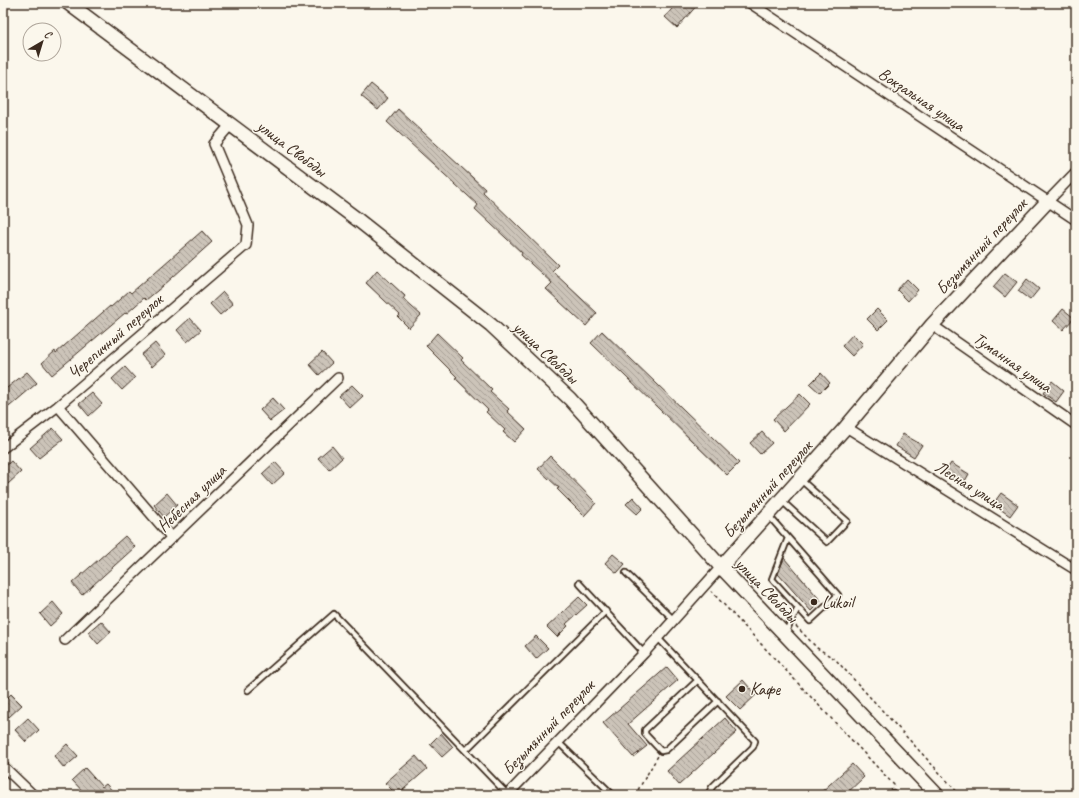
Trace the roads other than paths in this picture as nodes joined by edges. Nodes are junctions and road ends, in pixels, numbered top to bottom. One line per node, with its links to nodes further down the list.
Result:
1 (68, 3): 3 (main road, улица Свободы)
2 (750, 3): 5 (street, Вокзальная улица)
3 (231, 124): 9 (street, Черепичный переулок); 18 (main road, улица Свободы)
4 (1076, 172): 5 (street)
5 (1047, 202): 6 (street, Вокзальная улица); 7 (main road, Безымянный переулок)
6 (1076, 220)
7 (932, 325): 10 (street, Туманная улица); 11 (main road, Безымянный переулок)
8 (338, 378): 16 (street, Небесная улица)
9 (58, 406): 12 (street, Черепичный переулок); 16 (street)
10 (1076, 425)
11 (846, 427): 13 (main road, Безымянный переулок); 19 (street, Лесная улица)
12 (3, 448)
13 (800, 479): 14 (main road, Безымянный переулок); 14 (lane)
14 (782, 500): 15 (main road, Безымянный переулок)
15 (768, 515): 17 (lane); 18 (main road, Безымянный переулок)
16 (172, 538): 27 (street, Небесная улица)
17 (788, 538): 22 (lane); 22 (lane)
18 (721, 567): 24 (street, Безымянный переулок); 25 (main road, улица Свободы)
19 (1076, 570)
20 (626, 574): 24 (lane)
21 (579, 583): 23 (lane)
22 (798, 608): 25 (lane)
23 (606, 611): 28 (lane); 33 (lane)
24 (674, 620): 26 (street, Безымянный переулок)
25 (784, 634): 39 (main road, улица Свободы)
26 (658, 638): 28 (street, Безымянный переулок); 29 (lane)
27 (65, 640)
28 (644, 653): 32 (street, Безымянный переулок)
29 (698, 680): 31 (lane); 31 (lane)
30 (248, 690): 33 (lane)
31 (718, 701): 38 (lane)
32 (558, 742): 36 (street, Безымянный переулок); 37 (lane)
33 (466, 750): 36 (lane)
34 (3, 766): 35 (street)
35 (33, 795)
36 (508, 795)
37 (613, 795)
38 (708, 795)
39 (937, 795)

